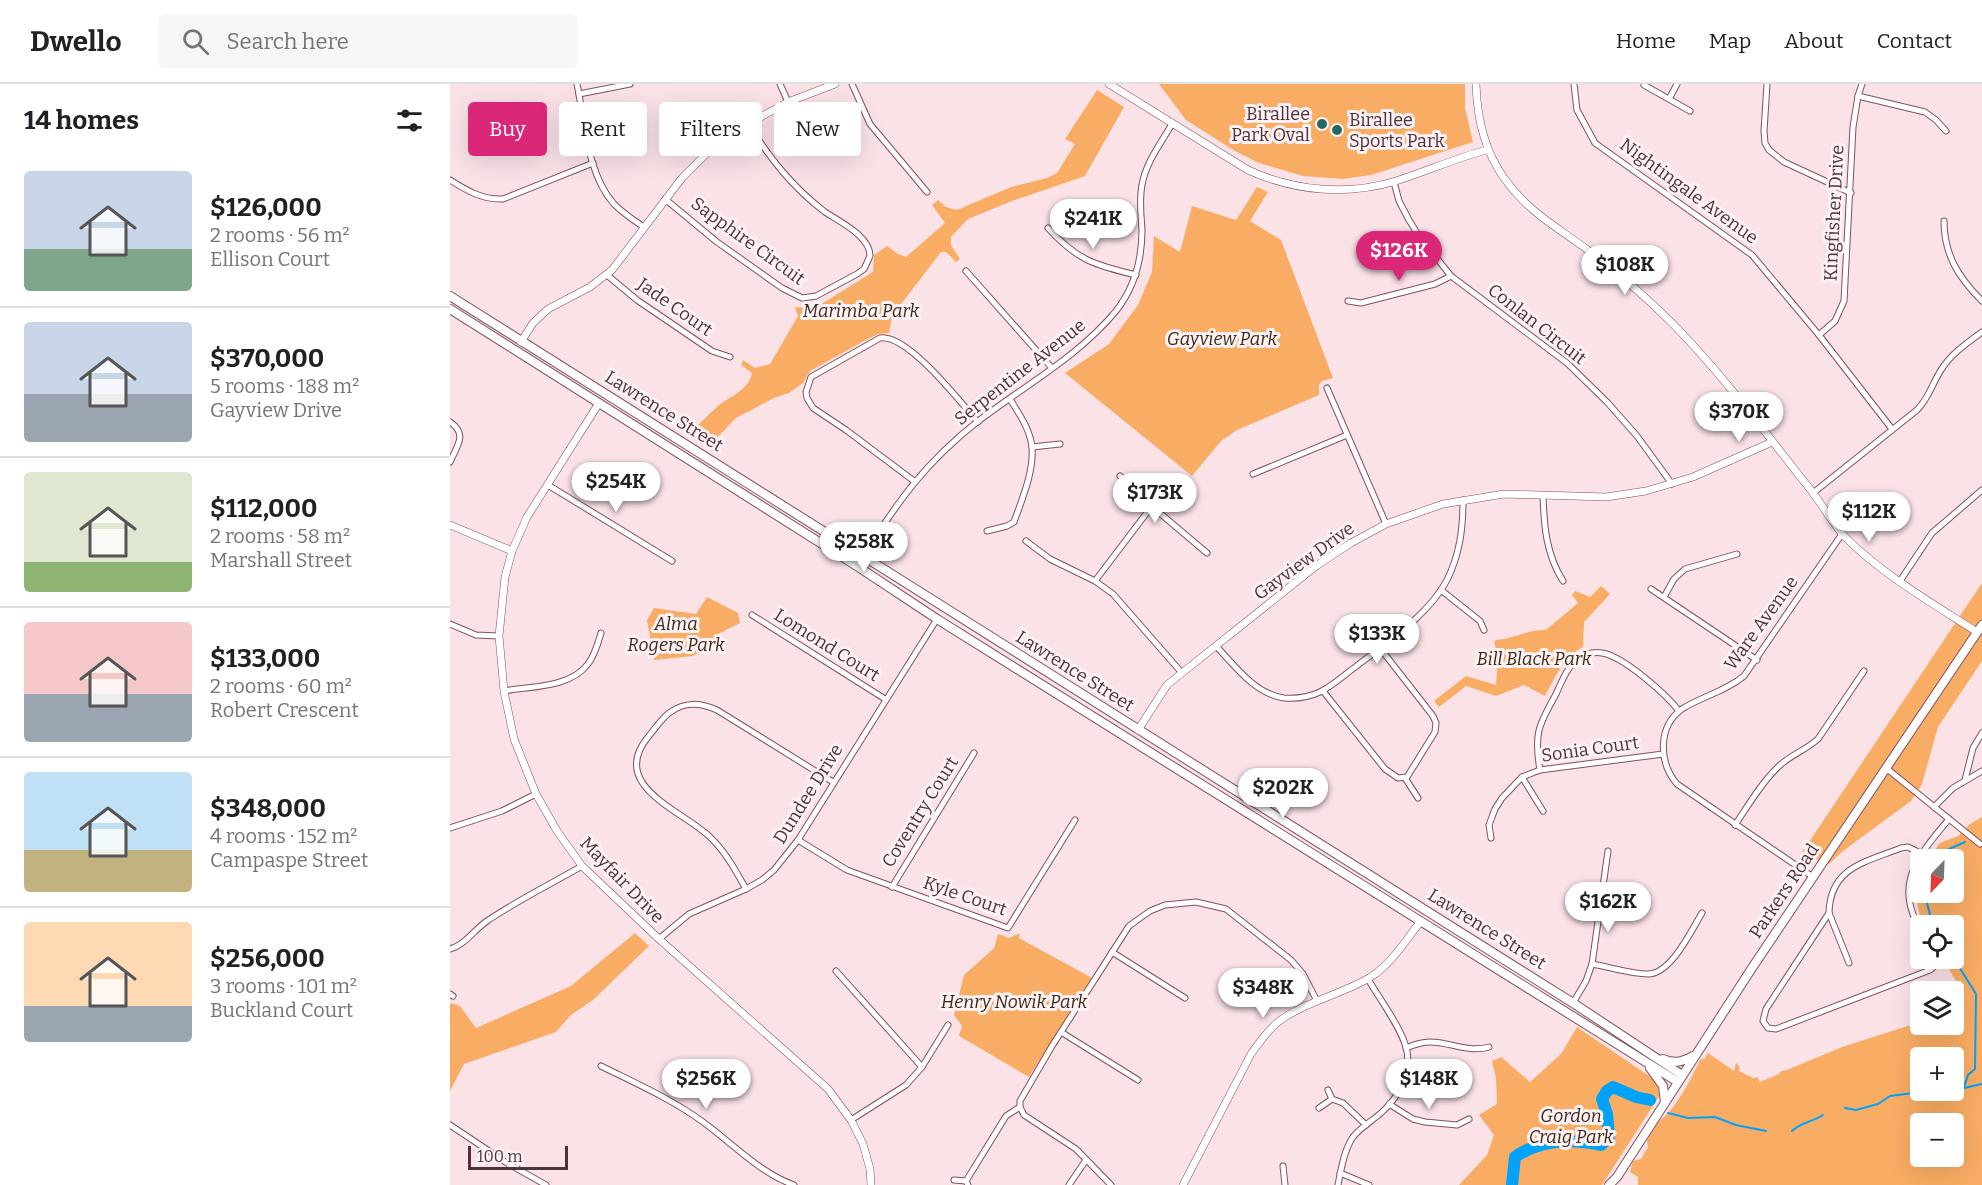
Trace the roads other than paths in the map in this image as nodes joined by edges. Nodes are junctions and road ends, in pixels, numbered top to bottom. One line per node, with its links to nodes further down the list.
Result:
1 (577, 84): 13 (street)
2 (630, 84): 13 (street)
3 (780, 84): 16 (street)
4 (835, 84): 16 (street)
5 (852, 84): 26 (street)
6 (1109, 84): 18 (street)
7 (1476, 84): 21 (street)
8 (1574, 84): 41 (street, Nightingale Avenue)
9 (1677, 84): 15 (street)
10 (1767, 84): 27 (street)
11 (1862, 84): 14 (street, Kingfisher Drive)
12 (1644, 85): 15 (street)
13 (579, 94): 23 (street)
14 (1858, 96): 19 (street); 27 (street, Kingfisher Drive)
15 (1669, 99): 17 (street)
16 (788, 102)
17 (1690, 111)
18 (1172, 124): 25 (street); 34 (street, Serpentine Avenue)
19 (1946, 130)
20 (762, 145): 28 (street, Sapphire Circuit)
21 (1487, 150): 25 (street); 54 (street)
22 (704, 156): 28 (street)
23 (593, 163): 24 (street); 30 (street)
24 (450, 180)
25 (1394, 182): 35 (street, Conlan Circuit)
26 (927, 192)
27 (1851, 193): 41 (street, Kingfisher Drive)
28 (665, 199): 30 (street)
29 (1944, 221): 38 (street)
30 (644, 227): 33 (street)
31 (1048, 228): 34 (street)
32 (966, 271): 45 (street)
33 (607, 275): 42 (street); 44 (street, Jade Court)
34 (1136, 275): 45 (street, Serpentine Avenue)
35 (1451, 276): 37 (street); 61 (street, Conlan Circuit)
36 (450, 296): 42 (main road, Lawrence Street)
37 (1348, 301)
38 (1982, 302)
39 (450, 309): 43 (main road, Lawrence Street)
40 (1982, 332): 52 (street)
41 (1819, 335): 52 (street, Nightingale Avenue)
42 (521, 342): 43 (main road); 47 (main road, Lawrence Street)
43 (516, 350): 49 (main road, Lawrence Street)
44 (730, 357)
45 (1052, 368): 48 (street, Serpentine Avenue)
46 (1327, 388): 53 (street)
47 (604, 394): 49 (main road); 76 (main road, Lawrence Street)
48 (1010, 399): 51 (street, Serpentine Avenue); 56 (street)
49 (599, 403): 62 (street, Mayfair Drive); 78 (main road, Lawrence Street)
50 (450, 422): 57 (street)
51 (978, 422): 60 (street, Serpentine Avenue); 60 (street)
52 (1892, 429): 64 (street)
53 (1347, 435): 58 (street); 68 (street)
54 (1772, 442): 61 (street, Gayview Drive); 64 (street)
55 (1060, 444): 56 (street)
56 (1032, 447): 70 (street)
57 (450, 462)
58 (1253, 474)
59 (1120, 476): 67 (street)
60 (914, 481): 76 (street, Serpentine Avenue)
61 (1672, 484): 65 (street, Gayview Drive)
62 (548, 485): 73 (street, Mayfair Drive); 77 (street)
63 (1982, 490): 81 (street)
64 (1813, 493): 71 (street)
65 (1543, 495): 66 (street, Gayview Drive); 80 (street)
66 (1463, 500): 68 (street, Gayview Drive); 83 (street)
67 (1152, 506): 74 (street); 79 (street)
68 (1386, 524): 93 (street, Gayview Drive)
69 (450, 525): 73 (street)
70 (987, 531)
71 (1842, 534): 81 (street); 95 (street, Ware Avenue)
72 (1026, 541): 79 (street)
73 (512, 551): 92 (street, Mayfair Drive)
74 (1207, 553)
75 (1737, 554): 84 (street)
76 (863, 557): 78 (main road); 85 (main road, Lawrence Street)
77 (672, 561)
78 (857, 566): 87 (main road, Lawrence Street)
79 (1095, 581): 97 (street)
80 (1563, 581)
81 (1900, 581): 89 (street)
82 (1651, 589): 84 (street)
83 (1441, 590): 90 (street); 94 (street)
84 (1664, 597): 95 (street)
85 (944, 608): 87 (main road); 102 (main road, Lawrence Street)
86 (752, 615): 100 (street, Lomond Court)
87 (937, 619): 100 (street, Dundee Drive); 104 (main road, Lawrence Street)
88 (450, 624): 92 (street)
89 (1979, 628): 107 (main road, Parkers Road)
90 (1484, 630)
91 (602, 633): 99 (street)
92 (499, 636): 99 (street, Mayfair Drive)
93 (1216, 646): 97 (street, Gayview Drive); 98 (street)
94 (1380, 648): 98 (street); 111 (street)
95 (1757, 660): 101 (street, Ware Avenue)
96 (1864, 671): 120 (street)
97 (1182, 673): 102 (street, Gayview Drive)
98 (1323, 690): 111 (street)
99 (504, 691): 114 (street, Mayfair Drive)
100 (885, 699): 113 (street, Dundee Drive)
101 (1679, 711): 106 (street); 108 (street)
102 (1138, 730): 104 (main road); 134 (main road, Lawrence Street)
103 (1982, 733): 112 (street)
104 (1132, 740): 137 (main road, Lawrence Street)
105 (974, 753): 131 (street, Coventry Court)
106 (1663, 754): 108 (street, Sonia Court); 120 (street)
107 (1886, 768): 116 (street); 129 (main road, Parkers Road)
108 (1540, 770): 110 (street, Sonia Court)
109 (1982, 771): 112 (street)
110 (1522, 777): 117 (street); 122 (street, Sonia Court)
111 (1405, 778): 115 (street)
112 (1965, 780): 116 (street)
113 (833, 782): 123 (street, Dundee Drive); 132 (street)
114 (536, 794): 121 (street); 128 (street, Mayfair Drive)
115 (1418, 798)
116 (1934, 807): 118 (street)
117 (1543, 811)
118 (1949, 819): 124 (street); 126 (street)
119 (1075, 820): 131 (street, Kyle Court)
120 (1735, 825): 129 (street)
121 (450, 828)
122 (1491, 838)
123 (798, 840): 131 (street, Kyle Court); 132 (street, Dundee Drive)
124 (1980, 844)
125 (1913, 849): 136 (street)
126 (1926, 849)
127 (1608, 851): 142 (street)
128 (582, 866): 138 (street, Mayfair Drive); 139 (street)
129 (1813, 877): 155 (main road, Parkers Road)
130 (1910, 877): 133 (street)
131 (892, 887)
132 (746, 889): 138 (street, Dundee Drive)
133 (1910, 903)
134 (1427, 911): 137 (main road); 148 (main road, Lawrence Street)
135 (1702, 913): 142 (street)
136 (1829, 913): 141 (street); 143 (street)
137 (1421, 921): 145 (street); 149 (main road, Lawrence Street)
138 (659, 939): 168 (street, Mayfair Drive)
139 (450, 949)
140 (1112, 952): 146 (street); 147 (street); 151 (street)
141 (1849, 963)
142 (1592, 964): 148 (street)
143 (1931, 969)
144 (836, 971): 158 (street)
145 (1368, 979): 147 (street); 152 (street)
146 (1185, 998)
147 (1317, 1001): 182 (street)
148 (1573, 1003): 149 (main road); 154 (main road, Lawrence Street)
149 (1568, 1015): 156 (main road, Lawrence Street)
150 (948, 1025): 158 (street)
151 (1061, 1032): 160 (street); 165 (street)
152 (1406, 1047): 153 (street); 164 (street)
153 (1488, 1047)
154 (1652, 1054): 155 (main road); 159 (main road, Lawrence Street)
155 (1695, 1055): 159 (main road, Parkers Road)
156 (1646, 1063): 159 (main road, Lawrence Street); 163 (main road)
157 (601, 1066): 177 (street)
158 (922, 1066): 168 (street)
159 (1680, 1078): 163 (main road, Parkers Road)
160 (1138, 1080)
161 (1328, 1090): 162 (street)
162 (1332, 1099): 166 (street); 170 (street)
163 (1665, 1102): 175 (main road, Parkers Road)
164 (1389, 1104): 167 (street); 170 (street)
165 (1020, 1107): 171 (street); 176 (street)
166 (1319, 1108)
167 (1469, 1119)
168 (851, 1120): 179 (street, Mayfair Drive)
169 (450, 1125): 178 (street)
170 (1366, 1125): 173 (street)
171 (1086, 1160): 180 (street); 181 (street)
172 (1283, 1166): 183 (street)
173 (1340, 1173): 184 (street); 185 (street)
174 (954, 1180): 176 (street)
175 (1616, 1181): 186 (main road, Parkers Road)
176 (967, 1183)
177 (791, 1184)
178 (546, 1185)
179 (871, 1185)
180 (1070, 1185)
181 (1111, 1185)
182 (1183, 1185)
183 (1285, 1185)
184 (1338, 1185)
185 (1369, 1185)
186 (1609, 1185)

